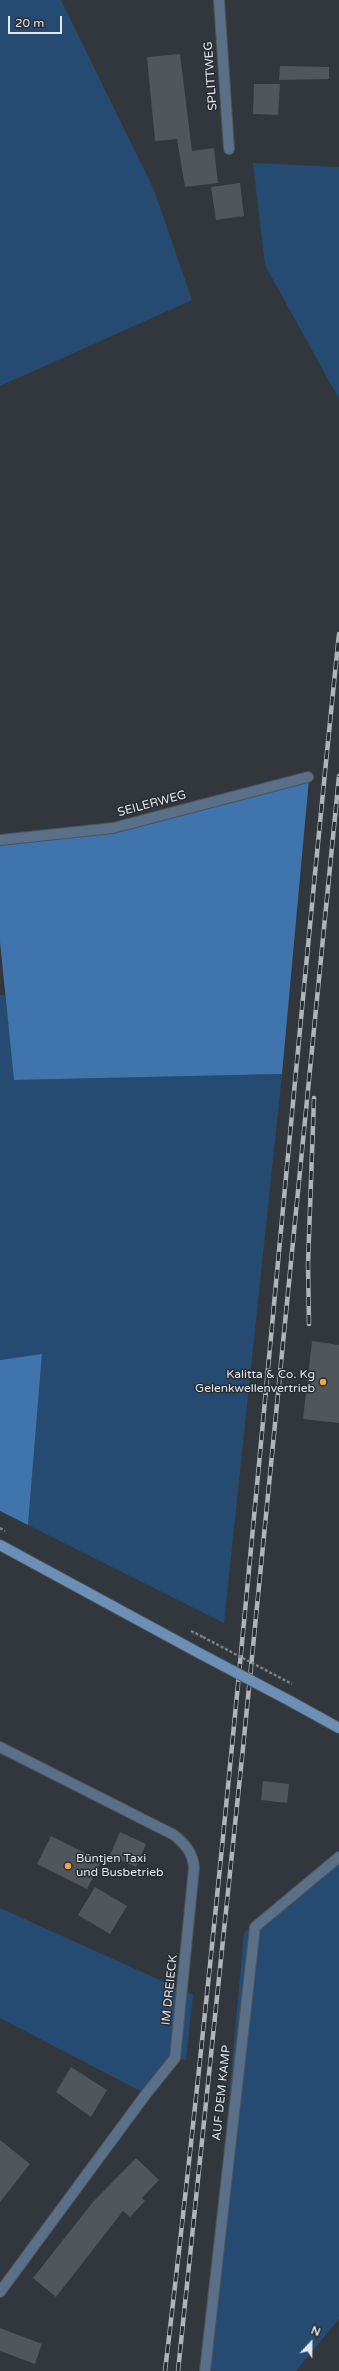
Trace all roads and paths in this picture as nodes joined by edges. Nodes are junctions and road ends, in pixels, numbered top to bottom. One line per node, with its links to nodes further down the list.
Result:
1 (220, 0): 2 (street, SPLITTWEG)
2 (229, 149)
3 (308, 777): 4 (street, SEILERWEG)
4 (0, 840)
5 (0, 1545): 8 (street, bridge)
6 (203, 1637): 7 (path, bridge)
7 (292, 1684)
8 (339, 1728)
9 (0, 1747): 11 (street, IM DREIECK)
10 (339, 1857): 12 (street, AUF DEM KAMP)
11 (0, 2292)
12 (205, 2371)

